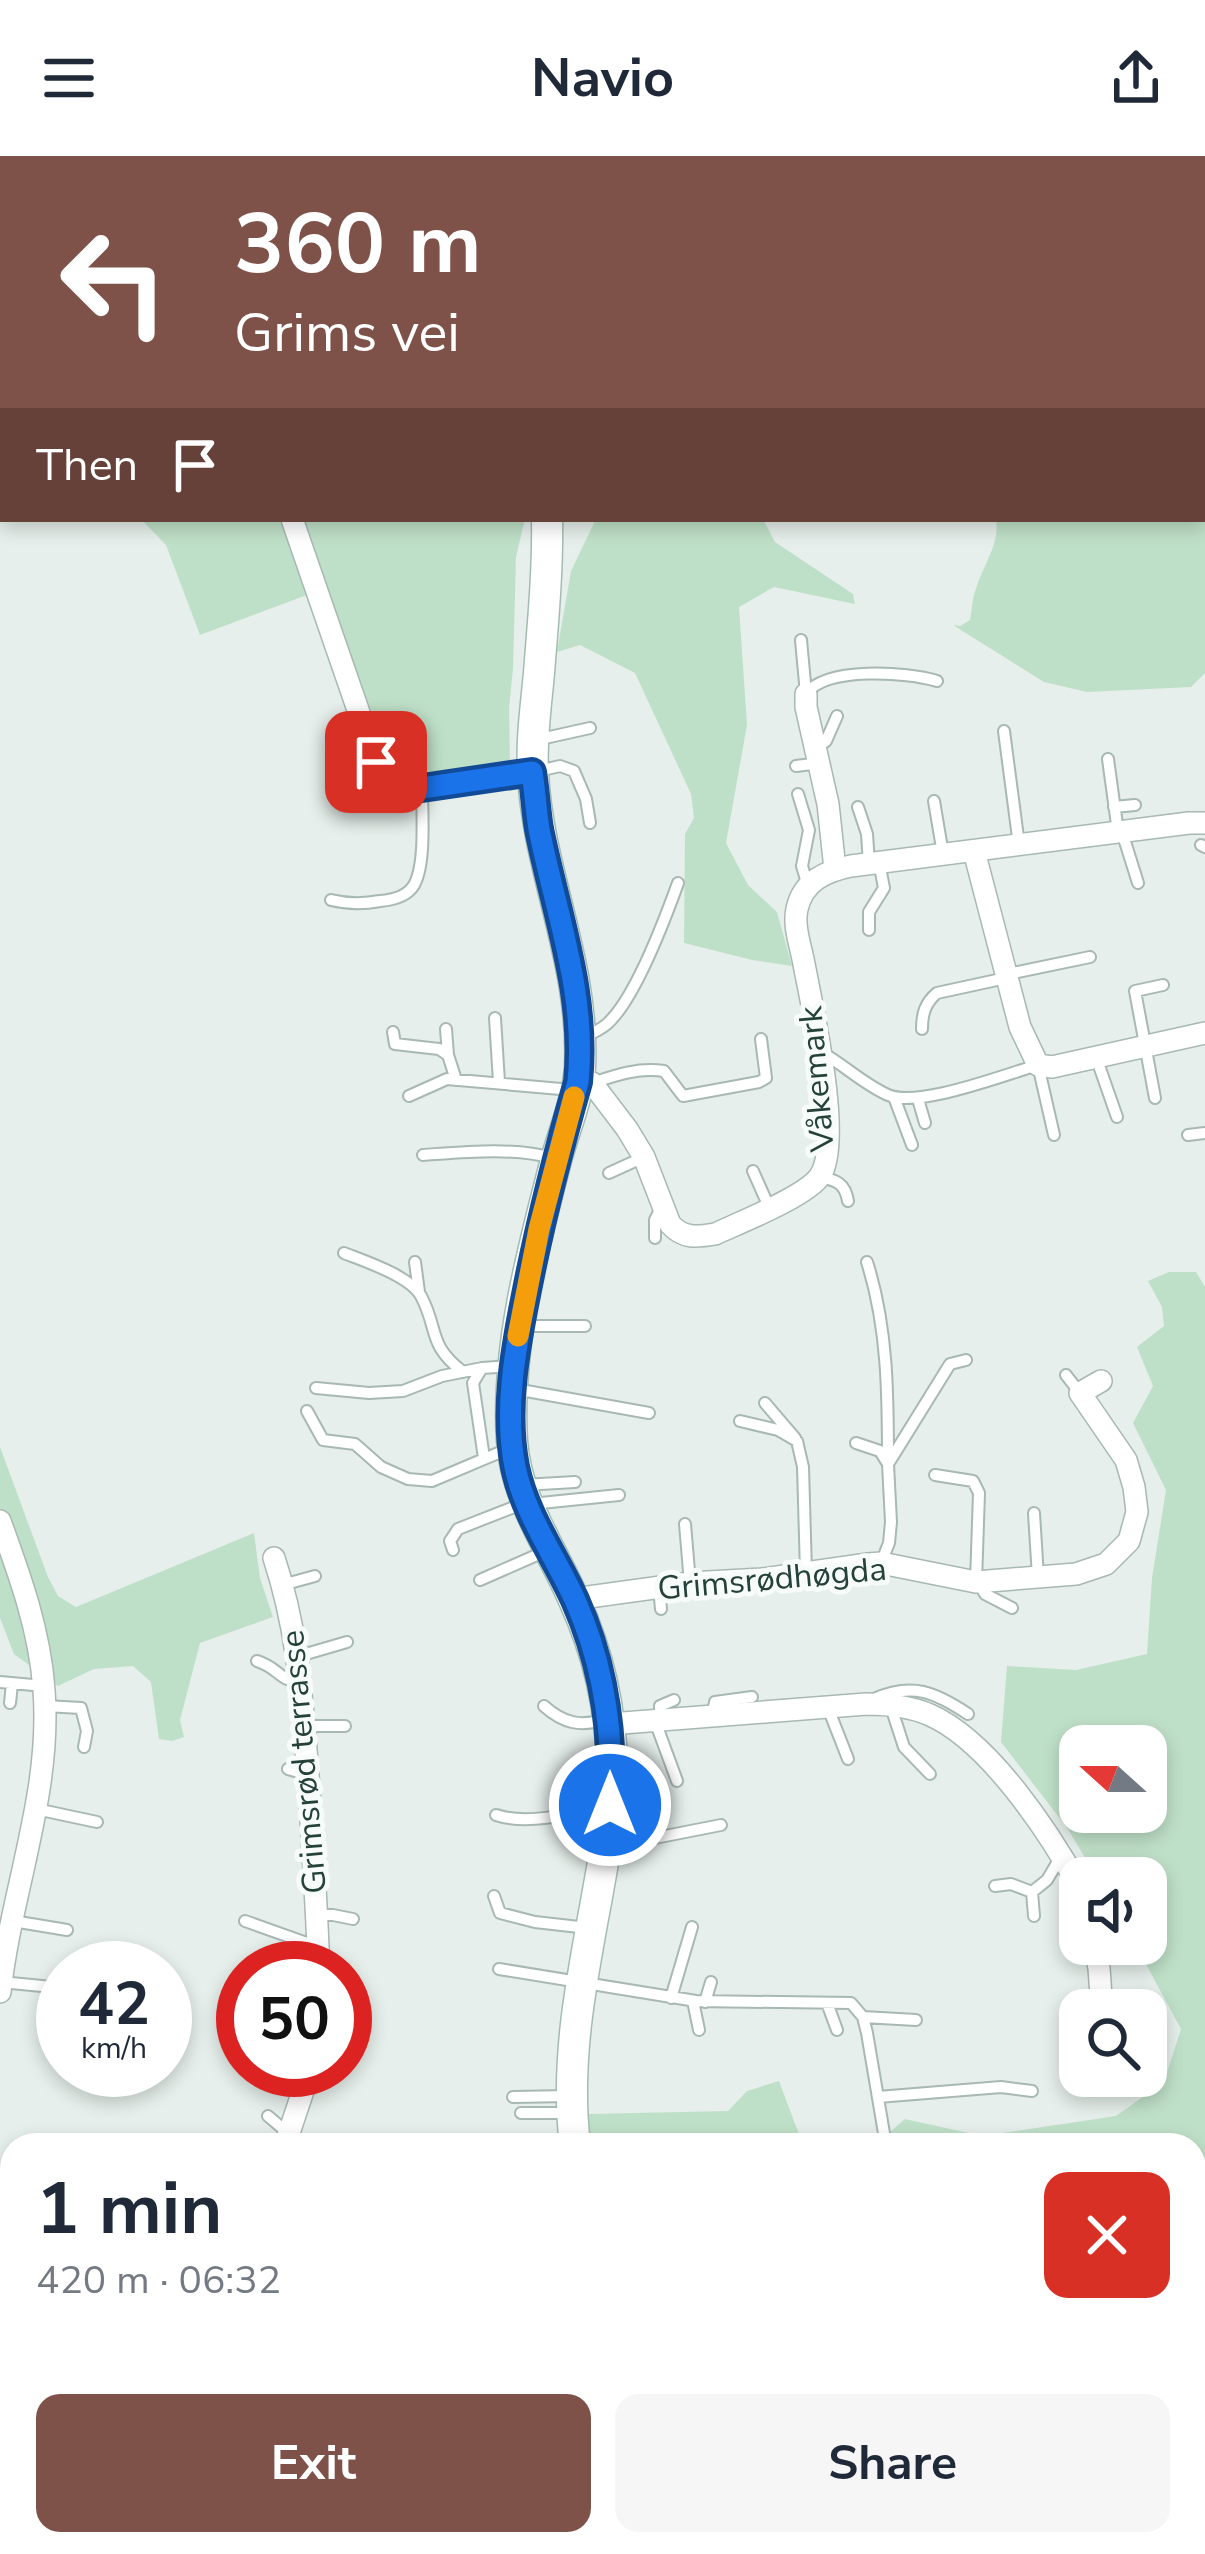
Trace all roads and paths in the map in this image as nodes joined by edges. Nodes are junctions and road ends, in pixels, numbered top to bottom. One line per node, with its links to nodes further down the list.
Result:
1 (293, 522): 14 (street)
2 (547, 522): 9 (main road)
3 (801, 640): 5 (lane)
4 (937, 681): 5 (lane)
5 (806, 694): 10 (street)
6 (837, 716): 10 (lane)
7 (590, 728): 9 (lane)
8 (1004, 731): 23 (lane)
9 (533, 741): 13 (main road)
10 (818, 756): 12 (lane); 27 (street)
11 (1108, 759): 19 (lane)
12 (796, 766)
13 (532, 772): 14 (street); 20 (lane); 41 (main road)
14 (422, 788): 31 (lane)
15 (798, 794): 30 (lane)
16 (934, 801): 25 (lane)
17 (1136, 805): 19 (lane)
18 (858, 807): 26 (lane)
19 (1114, 807): 21 (lane)
20 (590, 823)
21 (1120, 832): 22 (street); 23 (street); 29 (lane)
22 (1204, 838)
23 (1019, 845): 24 (street)
24 (974, 851): 25 (street); 34 (street)
25 (943, 854): 26 (street)
26 (874, 863): 27 (street); 32 (lane)
27 (835, 869): 30 (street)
28 (678, 883): 41 (lane)
29 (1138, 883)
30 (808, 886): 44 (street, Våkemark)
31 (331, 900)
32 (869, 930)
33 (1090, 957): 34 (lane)
34 (1008, 975): 38 (lane); 47 (street)
35 (1163, 985): 43 (lane)
36 (495, 1018): 49 (lane)
37 (446, 1029): 45 (lane)
38 (922, 1030)
39 (393, 1032): 45 (lane)
40 (1205, 1033): 43 (street)
41 (578, 1039): 50 (main road)
42 (761, 1039): 50 (lane)
43 (1146, 1046): 46 (street); 53 (lane)
44 (820, 1051): 52 (lane); 66 (street, Våkemark)
45 (448, 1055): 48 (lane)
46 (1096, 1057): 47 (street); 55 (lane)
47 (1038, 1065): 54 (lane); 59 (lane)
48 (456, 1080): 49 (lane); 51 (lane)
49 (500, 1082): 50 (lane)
50 (582, 1085): 62 (main road); 63 (street)
51 (410, 1096)
52 (894, 1097): 54 (lane); 60 (lane)
53 (1155, 1098)
54 (918, 1099): 56 (lane)
55 (1117, 1117)
56 (926, 1123)
57 (1205, 1133): 58 (lane)
58 (1188, 1135)
59 (1054, 1136)
60 (912, 1145)
61 (423, 1155): 62 (lane)
62 (556, 1159): 76 (main road)
63 (654, 1169): 65 (lane); 68 (street)
64 (753, 1171): 69 (lane)
65 (609, 1173)
66 (820, 1177): 67 (lane); 69 (street, Våkemark)
67 (848, 1201)
68 (662, 1205): 69 (street, Våkemark); 70 (lane)
69 (769, 1207)
70 (655, 1238)
71 (344, 1253): 74 (lane)
72 (415, 1262): 74 (lane)
73 (867, 1262): 90 (lane)
74 (419, 1292): 79 (lane)
75 (585, 1325): 76 (lane)
76 (519, 1327): 80 (main road)
77 (966, 1360): 90 (lane)
78 (482, 1368): 79 (lane); 80 (lane); 89 (lane)
79 (464, 1372): 82 (lane)
80 (513, 1377): 85 (lane); 89 (main road)
81 (1101, 1381): 104 (street, Grimsrødhøgda)
82 (316, 1388)
83 (765, 1402): 87 (lane)
84 (307, 1411): 89 (lane)
85 (649, 1413)
86 (740, 1421): 87 (lane)
87 (796, 1441): 102 (lane)
88 (856, 1443): 90 (lane)
89 (499, 1452): 94 (main road)
90 (888, 1465): 101 (lane)
91 (935, 1474): 106 (lane)
92 (575, 1482): 94 (lane)
93 (619, 1495): 94 (lane)
94 (525, 1497): 98 (main road); 99 (lane)
95 (1034, 1513): 104 (lane)
96 (0, 1521): 116 (street)
97 (686, 1524): 107 (lane)
98 (548, 1549): 105 (lane); 109 (main road)
99 (453, 1550)
100 (274, 1558): 108 (street, Grimsrød terrasse)
101 (881, 1563): 102 (street, Grimsrødhøgda); 106 (street, Grimsrødhøgda)
102 (806, 1572): 107 (street, Grimsrødhøgda)
103 (315, 1576): 108 (lane)
104 (1038, 1577): 106 (street, Grimsrødhøgda)
105 (480, 1580)
106 (977, 1582): 110 (lane)
107 (690, 1583): 109 (street, Grimsrødhøgda)
108 (283, 1585): 112 (street, Grimsrød terrasse)
109 (574, 1599): 126 (main road)
110 (1012, 1608)
111 (347, 1642): 112 (lane)
112 (298, 1656): 115 (street, Grimsrød terrasse)
113 (257, 1661): 115 (lane)
114 (6, 1683): 116 (lane); 119 (lane)
115 (301, 1683): 128 (street, Grimsrød terrasse)
116 (45, 1696): 130 (lane); 135 (street)
117 (752, 1697): 125 (lane)
118 (674, 1700): 127 (lane)
119 (10, 1703)
120 (866, 1704): 121 (street); 123 (street); 124 (lane)
121 (890, 1704): 132 (lane); 140 (street)
122 (544, 1706): 126 (lane)
123 (829, 1708): 125 (street); 131 (lane)
124 (968, 1714)
125 (712, 1717): 127 (street)
126 (609, 1721): 127 (street); 134 (main road)
127 (657, 1721): 133 (lane)
128 (304, 1726): 129 (lane); 144 (street, Grimsrød terrasse)
129 (345, 1726)
130 (84, 1747)
131 (848, 1759)
132 (931, 1774)
133 (677, 1781)
134 (610, 1805): 136 (lane); 139 (main road)
135 (36, 1809): 137 (lane); 147 (street)
136 (496, 1815)
137 (97, 1822)
138 (722, 1825): 139 (lane)
139 (605, 1848): 150 (main road)
140 (1061, 1855): 142 (lane)
141 (995, 1886): 142 (lane)
142 (1032, 1892): 145 (lane)
143 (494, 1896): 150 (lane)
144 (316, 1915): 146 (lane); 153 (street, Grimsrød terrasse)
145 (1034, 1916)
146 (353, 1919)
147 (13, 1921): 151 (lane); 155 (street)
148 (245, 1921): 152 (lane)
149 (692, 1927): 160 (lane)
150 (591, 1929): 157 (main road)
151 (67, 1930)
152 (284, 1941)
153 (317, 1941)
154 (500, 1969): 157 (lane)
155 (1, 1982): 158 (lane); 159 (street)
156 (711, 1982): 161 (lane)
157 (583, 1984): 160 (lane); 172 (main road)
158 (36, 1985)
159 (0, 1992)
160 (671, 1998): 161 (lane)
161 (705, 2002): 162 (lane); 164 (lane); 166 (lane)
162 (827, 2003): 163 (lane); 167 (lane)
163 (862, 2017): 165 (lane); 171 (lane)
164 (723, 2019)
165 (916, 2020)
166 (699, 2030)
167 (837, 2030)
168 (1032, 2091): 171 (lane)
169 (301, 2097): 176 (street)
170 (513, 2097): 172 (lane)
171 (878, 2097): 178 (lane)
172 (572, 2105): 173 (lane); 177 (main road)
173 (521, 2113)
174 (268, 2116): 175 (lane)
175 (282, 2133)
176 (289, 2133)
177 (574, 2133)
178 (884, 2133)

